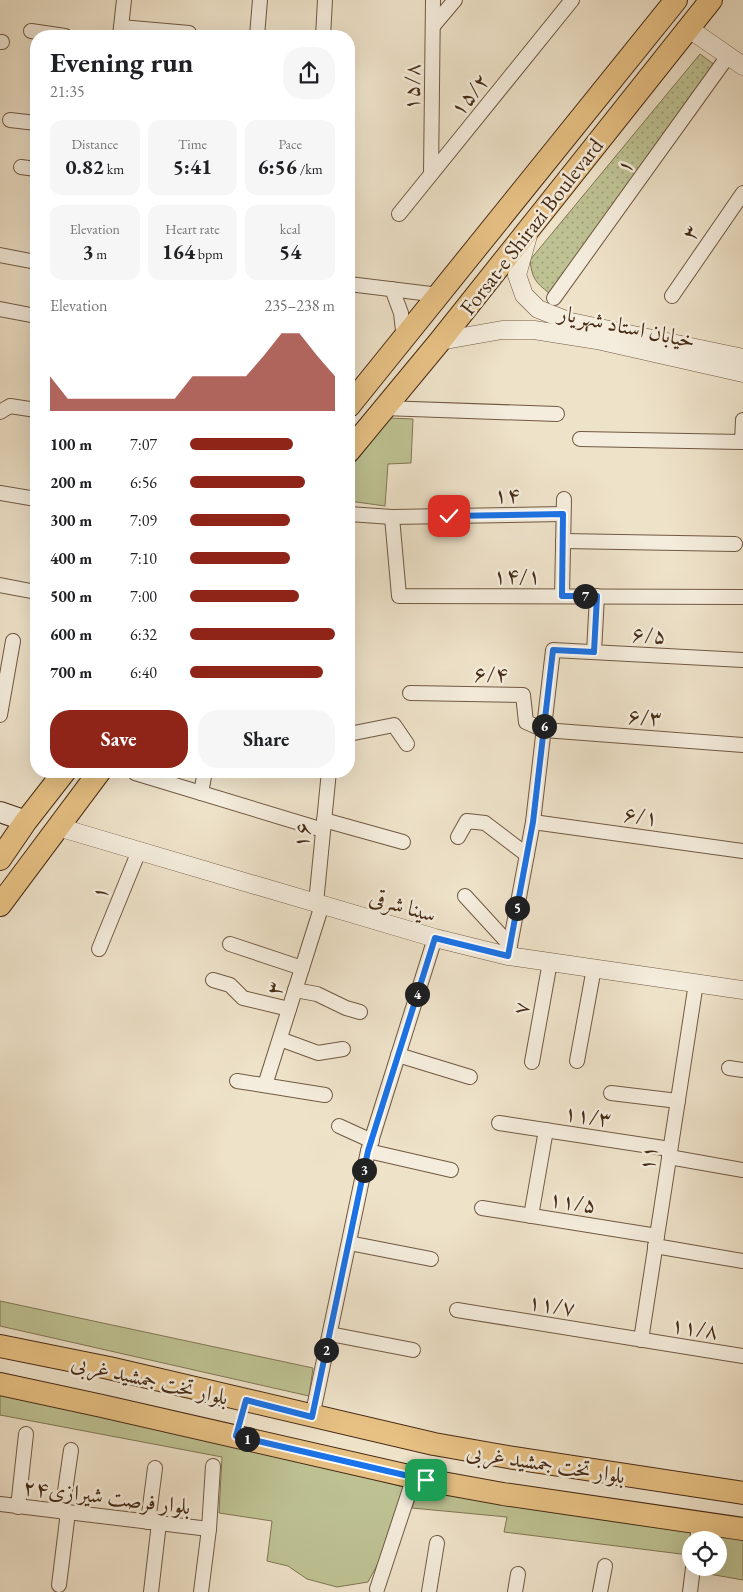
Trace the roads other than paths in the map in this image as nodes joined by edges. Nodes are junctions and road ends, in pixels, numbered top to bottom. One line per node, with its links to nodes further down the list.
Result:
1 (124, 0): 11 (street)
2 (260, 0): 12 (street)
3 (325, 0): 13 (street)
4 (433, 0): 9 (street, ۱۵/۸)
5 (455, 0): 9 (street)
6 (572, 0): 20 (street, ۱۵/۲)
7 (676, 0): 28 (main road, Forsat-e Shirazi Boulevard)
8 (711, 0): 10 (main road, Forsat-e Shirazi Boulevard)
9 (433, 26): 20 (street, ۱۵/۸)
10 (688, 28): 14 (street); 23 (main road, Forsat-e Shirazi Boulevard)
11 (121, 30)
12 (258, 30)
13 (323, 30)
14 (728, 56): 15 (street); 30 (street, ۱)
15 (743, 66)
16 (10, 120): 17 (street)
17 (30, 122)
18 (21, 167): 19 (street)
19 (30, 168)
20 (431, 174): 22 (street, ۱۵/۲)
21 (743, 193): 29 (street, ۳)
22 (399, 214)
23 (530, 227): 34 (main road, Forsat-e Shirazi Boulevard); 35 (street, خیابان استاد شهریار)
24 (0, 255): 25 (street)
25 (30, 261)
26 (355, 285): 27 (street)
27 (392, 289): 28 (street); 33 (street)
28 (439, 295): 33 (main road, Forsat-e Shirazi Boulevard)
29 (672, 296)
30 (554, 298)
31 (0, 309): 32 (street)
32 (30, 315)
33 (404, 339): 37 (main road, Forsat-e Shirazi Boulevard)
34 (440, 341): 36 (street, خیابان استاد شهریار); 38 (main road, Forsat-e Shirazi Boulevard)
35 (743, 358)
36 (743, 373)
37 (355, 399)
38 (383, 408): 41 (street); 44 (main road, Forsat-e Shirazi Boulevard)
39 (5, 409): 40 (street)
40 (30, 410)
41 (557, 414)
42 (743, 420): 43 (street)
43 (580, 439)
44 (355, 443)
45 (0, 493): 46 (street)
46 (30, 499)
47 (355, 515): 48 (street, ۱۴)
48 (392, 518): 49 (street, ۱۴); 53 (street, ۱۴/۱)
49 (563, 541): 50 (street); 53 (street)
50 (736, 544)
51 (0, 585): 52 (street)
52 (30, 591)
53 (562, 596): 54 (street, ۱۴/۱)
54 (597, 596): 55 (street, ۱۴/۱); 57 (street)
55 (743, 597)
56 (13, 641): 60 (street)
57 (594, 652): 58 (street, ۶/۵); 61 (street, ۶/۵)
58 (743, 660)
59 (410, 693): 61 (street, ۶/۴)
60 (0, 715)
61 (544, 730): 64 (street, ۶/۳); 73 (street)
62 (355, 733): 63 (street)
63 (407, 744)
64 (743, 745)
65 (60, 778): 72 (main road)
66 (95, 778): 75 (main road)
67 (152, 778): 70 (street)
68 (204, 778): 70 (street)
69 (328, 778): 74 (street, ۱۶)
70 (201, 793): 74 (street)
71 (0, 812): 72 (main road)
72 (26, 821): 81 (main road)
73 (533, 822): 78 (street, ۶/۱); 80 (street)
74 (324, 825): 77 (street); 83 (street, ۱۶)
75 (58, 828): 79 (street, سینا شرقی); 84 (main road)
76 (458, 837): 80 (street)
77 (403, 842)
78 (743, 850)
79 (139, 851): 83 (street, سینا شرقی); 87 (street, ۱)
80 (527, 856): 88 (street)
81 (0, 860)
82 (465, 896): 88 (street)
83 (319, 904): 85 (street, سینا شرقی); 90 (street, ۳)
84 (0, 905)
85 (435, 938): 88 (street, سینا شرقی); 100 (street)
86 (230, 944): 90 (street)
87 (99, 949)
88 (509, 950): 89 (street, سینا شرقی)
89 (550, 962): 91 (street, سینا شرقی); 102 (street, ۷)
90 (302, 968): 94 (street, ۳)
91 (594, 968): 93 (street, سینا شرقی); 101 (street)
92 (212, 980): 96 (street)
93 (696, 983): 95 (street, سینا شرقی); 108 (street, ۱۱)
94 (295, 990): 96 (street, ۳); 97 (street)
95 (743, 990)
96 (289, 1009): 98 (street, ۳)
97 (360, 1012)
98 (280, 1038): 99 (street); 105 (street, ۳)
99 (343, 1049)
100 (398, 1056): 103 (street); 112 (street)
101 (577, 1060)
102 (532, 1062)
103 (470, 1077)
104 (237, 1081): 105 (street)
105 (266, 1085): 107 (street)
106 (611, 1093): 108 (street)
107 (325, 1096)
108 (678, 1101): 113 (street, ۱۱)
109 (499, 1123): 111 (street, ۱۱/۳)
110 (339, 1126): 112 (street)
111 (546, 1130): 113 (street, ۱۱/۳); 117 (street)
112 (370, 1146): 114 (street); 119 (street)
113 (670, 1153): 115 (street, ۱۱/۳); 118 (street, ۱۱)
114 (451, 1170)
115 (743, 1170)
116 (482, 1208): 117 (street, ۱۱/۵)
117 (531, 1216): 118 (street, ۱۱/۵)
118 (656, 1241): 121 (street, ۱۱/۵); 124 (street, ۱۱)
119 (349, 1243): 120 (street); 123 (street)
120 (431, 1259)
121 (743, 1261)
122 (456, 1310): 124 (street, ۱۱/۷)
123 (330, 1334): 126 (street); 130 (street)
124 (641, 1340): 127 (street, ۱۱/۸)
125 (0, 1346): 129 (main road, بلوار تخت جمشید غربی)
126 (413, 1350)
127 (743, 1356)
128 (0, 1384): 132 (main road, بلوار تخت جمشید غربی)
129 (246, 1400): 130 (main road, بلوار تخت جمشید غربی); 132 (main road)
130 (312, 1417): 137 (main road, بلوار تخت جمشید غربی)
131 (26, 1434): 139 (street)
132 (236, 1436): 136 (main road, بلوار تخت جمشید غربی)
133 (71, 1450): 140 (street)
134 (213, 1466): 142 (street)
135 (155, 1468): 141 (street)
136 (414, 1477): 144 (main road, بلوار تخت جمشید غربی); 150 (street)
137 (743, 1493)
138 (0, 1504): 139 (street, بلوار فرصت شیرازی۲۴)
139 (18, 1507): 140 (street, بلوار فرصت شیرازی۲۴)
140 (65, 1512): 141 (street, بلوار فرصت شیرازی۲۴); 149 (street)
141 (153, 1523): 142 (street, بلوار فرصت شیرازی۲۴); 151 (street)
142 (209, 1529): 152 (street)
143 (743, 1529): 144 (main road, بلوار تخت جمشید غربی)
144 (698, 1531)
145 (437, 1543): 153 (street)
146 (604, 1566): 155 (street)
147 (518, 1574): 154 (street)
148 (692, 1576): 156 (street)
149 (59, 1585)
150 (377, 1589)
151 (151, 1592)
152 (201, 1592)
153 (429, 1592)
154 (515, 1592)
155 (600, 1592)
156 (690, 1592)

